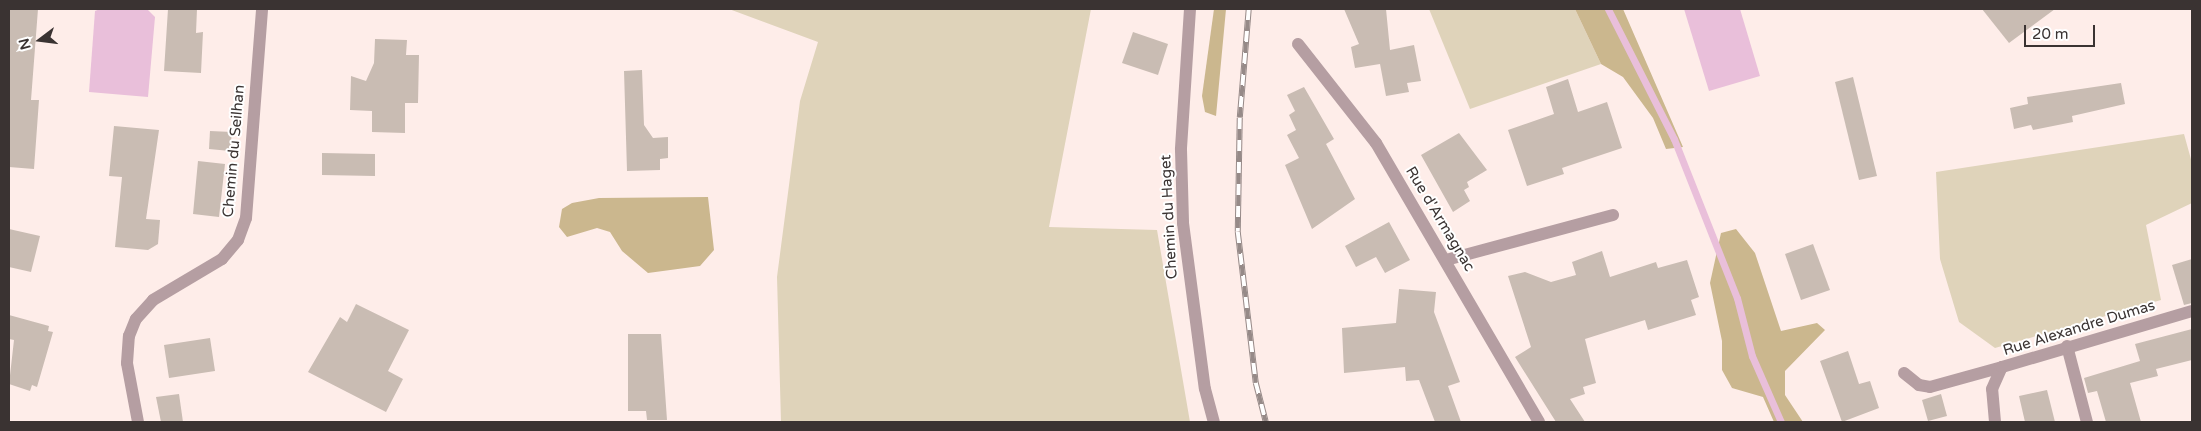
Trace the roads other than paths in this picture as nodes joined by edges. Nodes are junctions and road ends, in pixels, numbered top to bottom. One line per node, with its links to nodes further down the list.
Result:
1 (262, 9): 10 (street, Chemin du Seilhan)
2 (1190, 9): 11 (street, Chemin du Haget)
3 (1298, 44): 5 (street, Rue d'Armagnac)
4 (1613, 215): 5 (street)
5 (1446, 260): 12 (street, Rue d'Armagnac)
6 (2192, 311): 7 (street, Rue Alexandre Dumas)
7 (2067, 346): 8 (street, Rue Alexandre Dumas); 14 (street)
8 (2002, 367): 9 (street); 13 (street, Rue Alexandre Dumas)
9 (1904, 373)
10 (138, 422)
11 (1214, 422)
12 (1539, 422)
13 (1996, 422)
14 (2087, 422)

